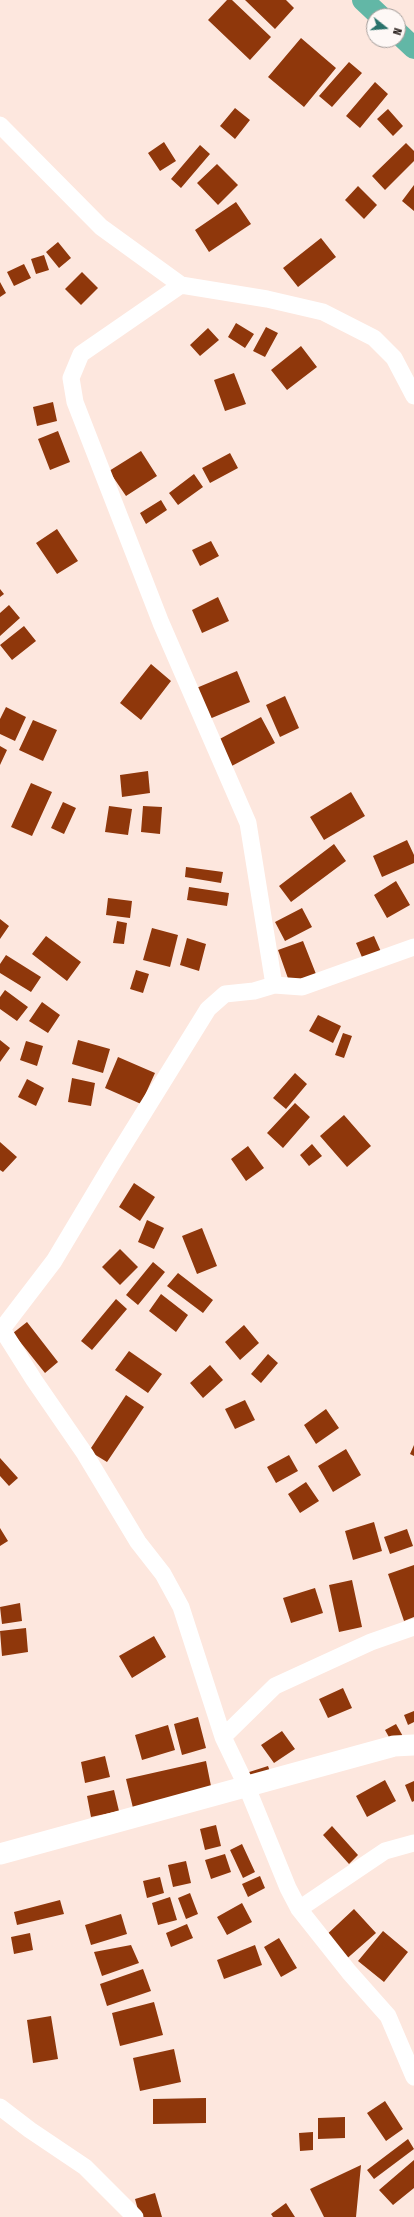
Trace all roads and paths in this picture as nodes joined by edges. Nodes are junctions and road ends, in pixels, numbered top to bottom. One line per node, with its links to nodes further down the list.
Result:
1 (363, 0): 2 (highway)
2 (372, 8)
3 (406, 40): 4 (highway)
4 (414, 48)
5 (0, 125): 6 (street)
6 (181, 285): 7 (street); 9 (street)
7 (414, 396)
8 (414, 947): 9 (street)
9 (274, 985): 10 (street)
10 (1, 1327): 12 (street)
11 (414, 1627): 12 (street)
12 (223, 1737): 14 (street)
13 (414, 1745): 14 (street)
14 (246, 1786): 16 (street); 17 (street)
15 (414, 1843): 17 (street)
16 (0, 1854)
17 (299, 1910): 18 (street)
18 (414, 2077)
19 (0, 2107): 20 (street)
20 (135, 2217)

